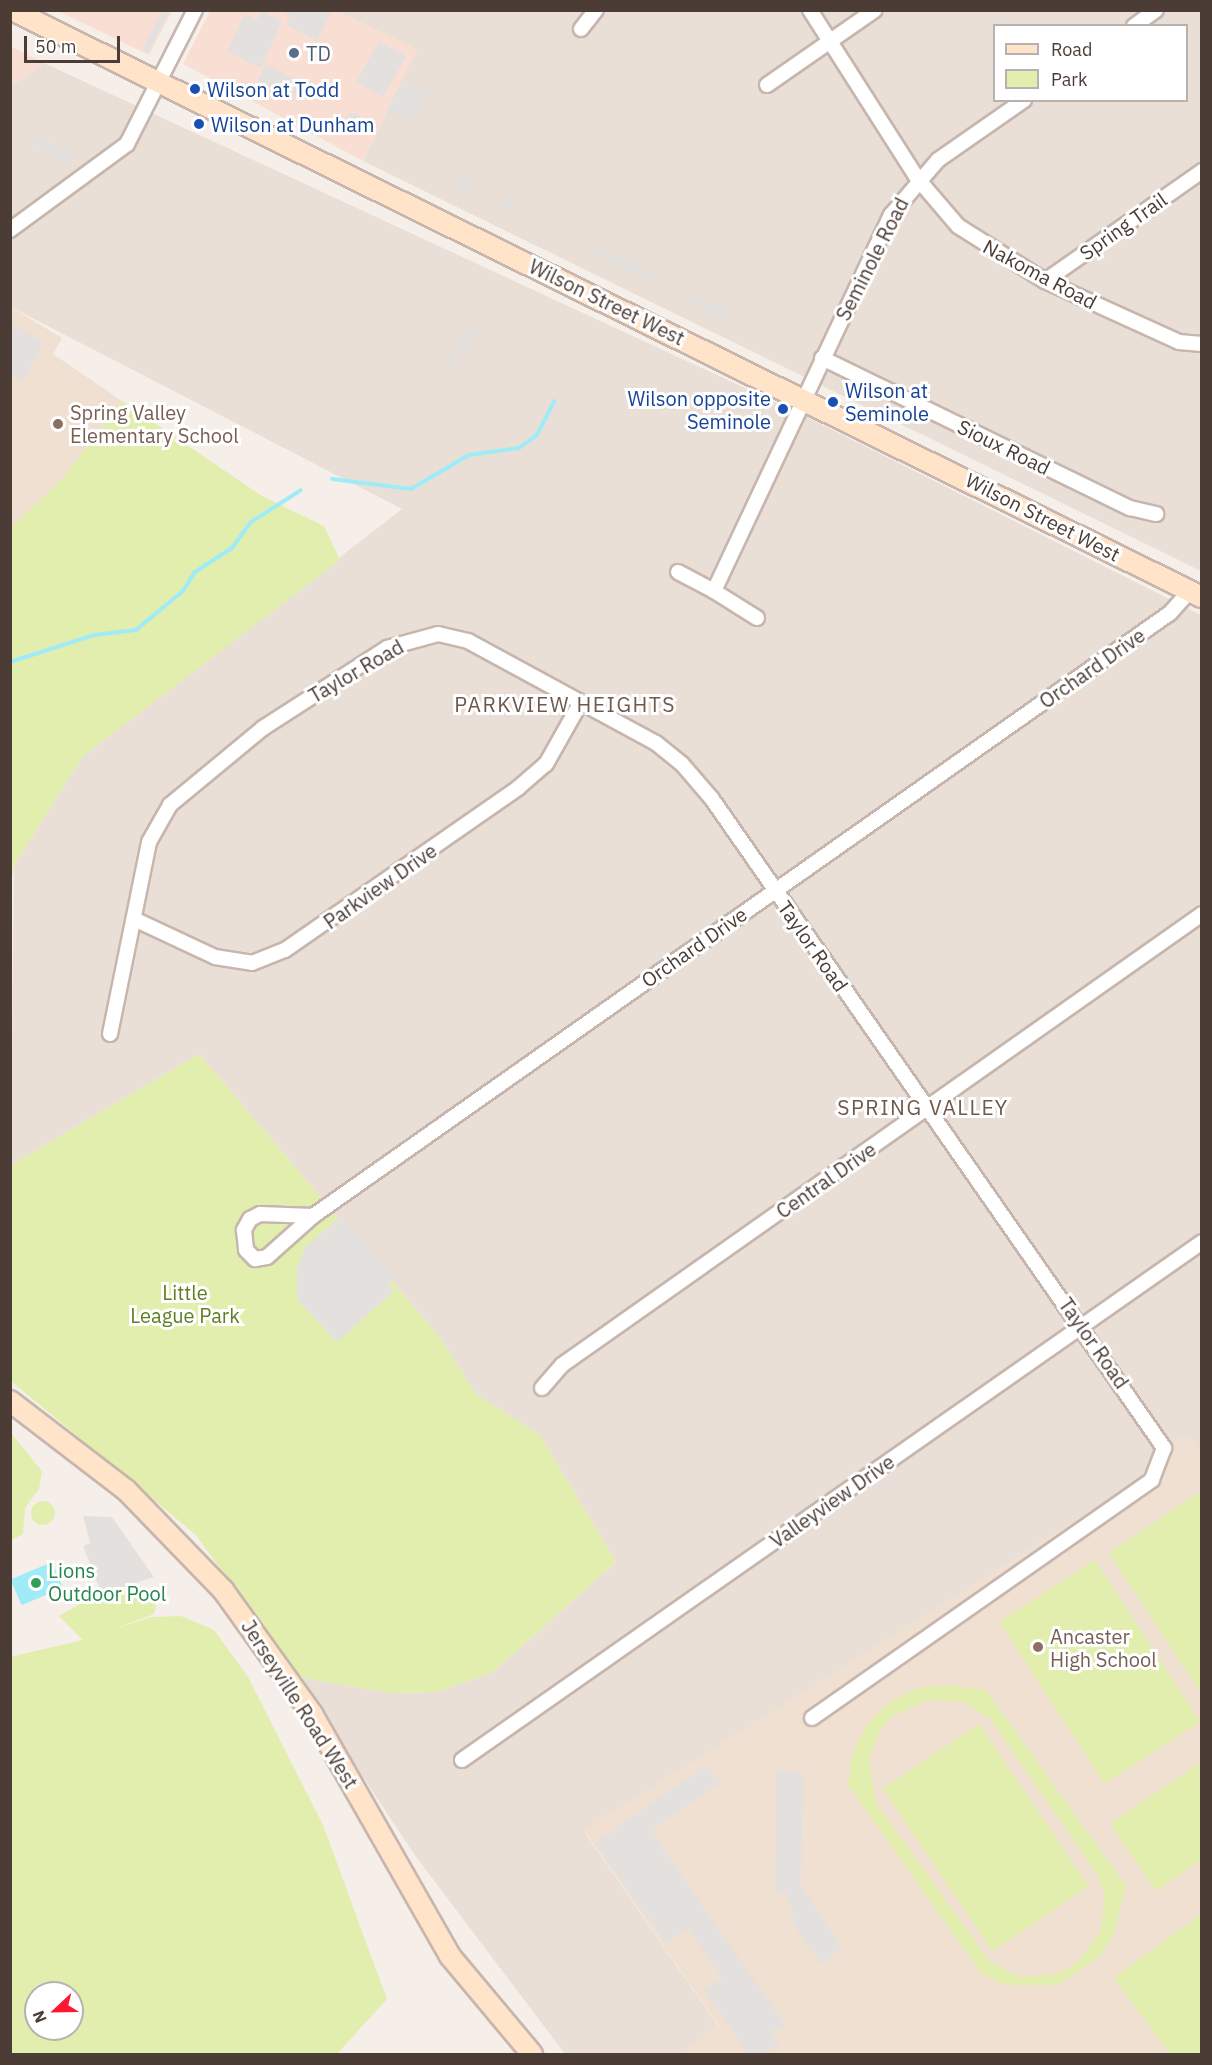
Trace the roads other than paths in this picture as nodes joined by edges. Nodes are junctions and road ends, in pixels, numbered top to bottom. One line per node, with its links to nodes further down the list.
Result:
1 (12, 10): 10 (main road, Wilson Street West)
2 (195, 10): 10 (street)
3 (596, 10): 8 (street)
4 (810, 10): 9 (street, Nakoma Road)
5 (875, 10): 9 (street)
6 (1156, 10): 7 (street)
7 (1137, 24)
8 (581, 28)
9 (831, 41): 11 (street); 14 (street, Nakoma Road)
10 (160, 82): 15 (street); 19 (main road, Wilson Street West)
11 (767, 85)
12 (1021, 102): 14 (street, Seminole Road)
13 (1202, 171): 16 (street, Spring Trail)
14 (917, 178): 16 (street, Nakoma Road); 18 (street, Seminole Road)
15 (10, 230)
16 (1046, 281): 17 (street, Nakoma Road)
17 (1202, 345)
18 (822, 358): 19 (street, Seminole Road); 20 (street, Sioux Road)
19 (807, 398): 22 (street, Seminole Road); 23 (main road, Wilson Street West)
20 (1156, 514)
21 (678, 572): 22 (street)
22 (714, 591): 24 (street)
23 (1196, 594): 26 (street, Orchard Drive)
24 (757, 618)
25 (581, 702): 26 (street, Taylor Road); 28 (street, Parkview Drive); 28 (street, Taylor Road)
26 (774, 891): 30 (street, Taylor Road); 31 (street, Orchard Drive)
27 (1202, 914): 30 (street, Central Drive)
28 (134, 919): 29 (street, Taylor Road)
29 (110, 1034)
30 (928, 1108): 33 (street, Taylor Road); 34 (street, Central Drive)
31 (313, 1216): 31 (street, Orchard Drive)
32 (1202, 1242): 33 (street, Valleyview Drive)
33 (1083, 1326): 36 (street, Taylor Road); 37 (street, Valleyview Drive)
34 (542, 1388)
35 (10, 1401): 38 (main road, Jerseyville Road West)
36 (812, 1718)
37 (462, 1760)
38 (532, 2055)

